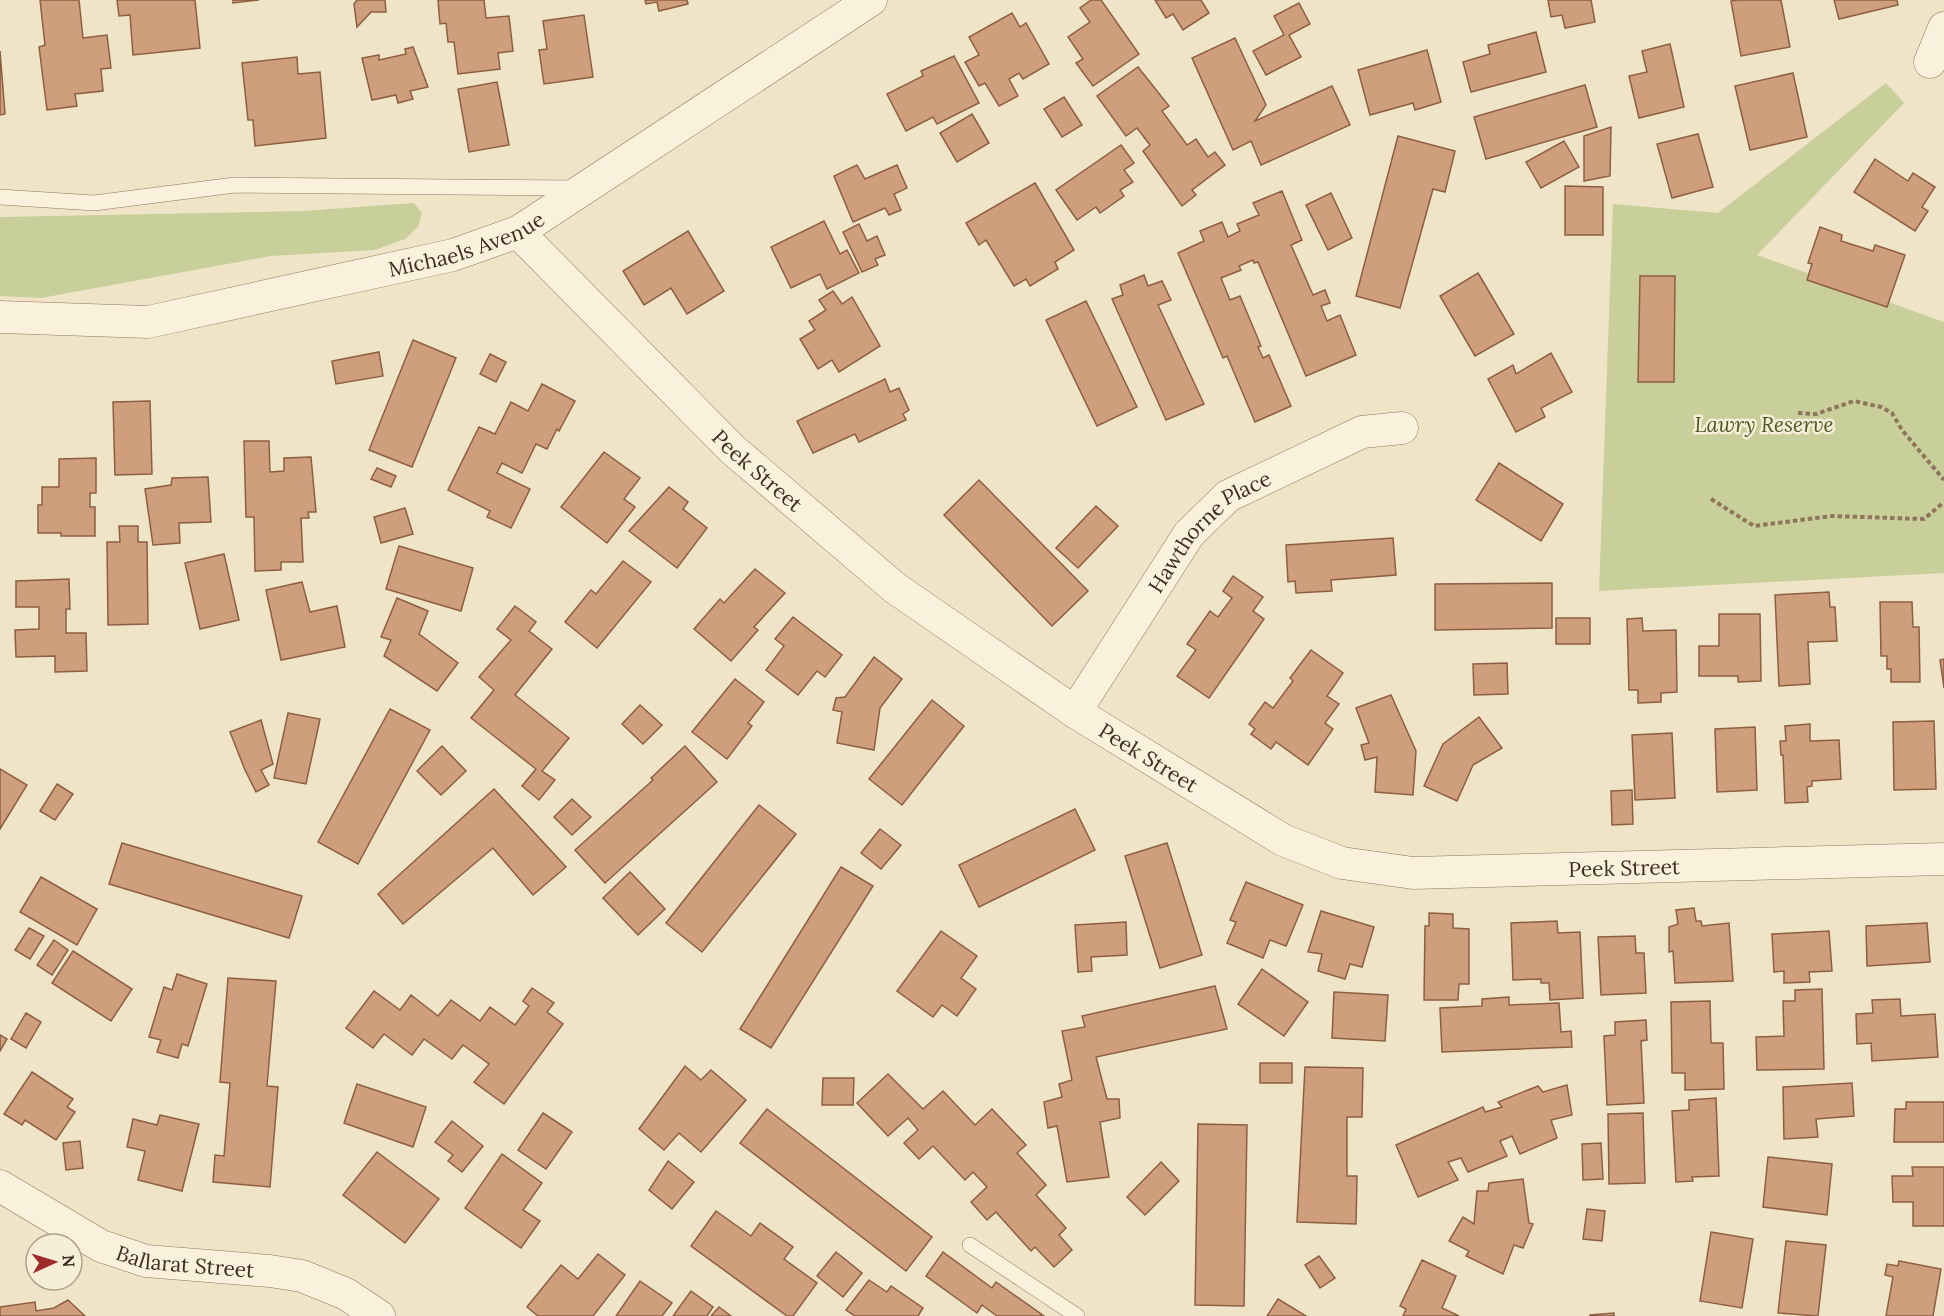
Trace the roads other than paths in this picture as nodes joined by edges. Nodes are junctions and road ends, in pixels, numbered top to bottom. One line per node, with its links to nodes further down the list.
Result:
1 (871, 0): 4 (street, Michaels Avenue)
2 (1944, 28): 3 (street)
3 (1930, 62)
4 (587, 188): 5 (lane); 6 (street, Michaels Avenue)
5 (0, 197)
6 (518, 232): 7 (street, Michaels Avenue); 9 (street, Peek Street)
7 (0, 317)
8 (1402, 428): 9 (street, Hawthorne Place)
9 (1075, 712): 10 (street, Peek Street)
10 (1944, 859)
11 (0, 1186): 13 (street, Ballarat Street)
12 (970, 1245): 14 (lane)
13 (378, 1316)
14 (1077, 1316)

